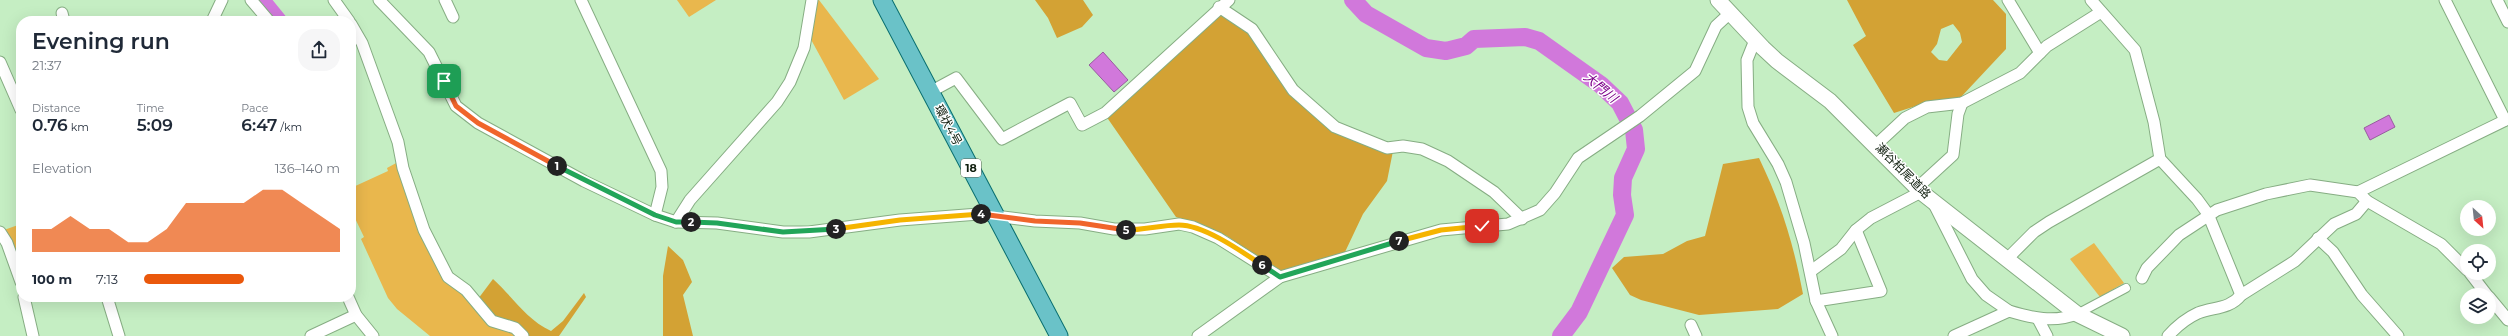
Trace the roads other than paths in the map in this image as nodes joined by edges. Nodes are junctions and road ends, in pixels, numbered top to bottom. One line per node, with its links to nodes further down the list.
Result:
1 (222, 0): 17 (street)
2 (251, 0): 18 (street)
3 (334, 0): 19 (street)
4 (379, 0): 36 (street)
5 (445, 0): 20 (street)
6 (581, 0): 36 (street)
7 (812, 0): 39 (street)
8 (882, 0): 26 (main road, 環状4号 / 18)
9 (1229, 0): 15 (street)
10 (1718, 0): 16 (main road, 瀬谷柏尾道路)
11 (2008, 0): 24 (street)
12 (2445, 0): 29 (street)
13 (2497, 0): 21 (street)
14 (2098, 4): 24 (street); 31 (street)
15 (1219, 7): 26 (street); 38 (street)
16 (1729, 14): 23 (main road, 瀬谷柏尾道路); 38 (street)
17 (214, 16)
18 (265, 16)
19 (345, 16)
20 (453, 17)
21 (2508, 22)
22 (356, 33): 68 (street)
23 (1754, 40): 30 (main road, 瀬谷柏尾道路); 46 (street)
24 (2040, 53): 28 (street)
25 (0, 62): 27 (street)
26 (930, 92): 37 (main road, 環状4号 / 18)
27 (16, 99)
28 (1962, 103): 30 (street); 33 (street)
29 (2506, 119): 32 (street)
30 (1876, 145): 33 (main road, 瀬谷柏尾道路)
31 (2160, 159): 35 (street); 43 (street)
32 (2358, 192): 34 (street); 35 (street)
33 (1924, 194): 40 (street); 43 (main road, 瀬谷柏尾道路); 58 (street)
34 (2367, 201): 42 (street); 44 (street)
35 (2208, 214): 48 (street); 52 (street)
36 (655, 215): 39 (street)
37 (996, 216): 39 (street); 47 (street); 69 (main road, 環状4号 / 18)
38 (1522, 219): 47 (street)
39 (676, 222)
40 (1856, 230): 46 (street); 53 (street)
41 (0, 232): 45 (street)
42 (2318, 238): 52 (street); 77 (street)
43 (2007, 260): 59 (main road, 瀬谷柏尾道路)
44 (2460, 263)
45 (16, 265)
46 (1811, 271): 53 (street)
47 (1280, 277): 70 (street)
48 (2142, 278)
49 (2475, 280): 51 (street)
50 (2126, 288): 59 (street)
51 (2482, 288)
52 (2241, 295): 76 (street)
53 (1816, 301): 72 (street)
54 (25, 302): 64 (street)
55 (109, 302): 65 (street)
56 (350, 302): 60 (street)
57 (2496, 306): 62 (street)
58 (2009, 311): 61 (street); 73 (street)
59 (2077, 314): 61 (street); 75 (main road, 瀬谷柏尾道路)
60 (356, 315): 66 (street); 67 (street)
61 (2038, 319): 74 (street)
62 (2508, 320)
63 (1691, 325): 71 (street)
64 (33, 336)
65 (119, 336)
66 (311, 336)
67 (373, 336)
68 (523, 336)
69 (1059, 336)
70 (1198, 336)
71 (1696, 336)
72 (1832, 336)
73 (1954, 336)
74 (2047, 336)
75 (2122, 336)
76 (2168, 336)
77 (2398, 336)

